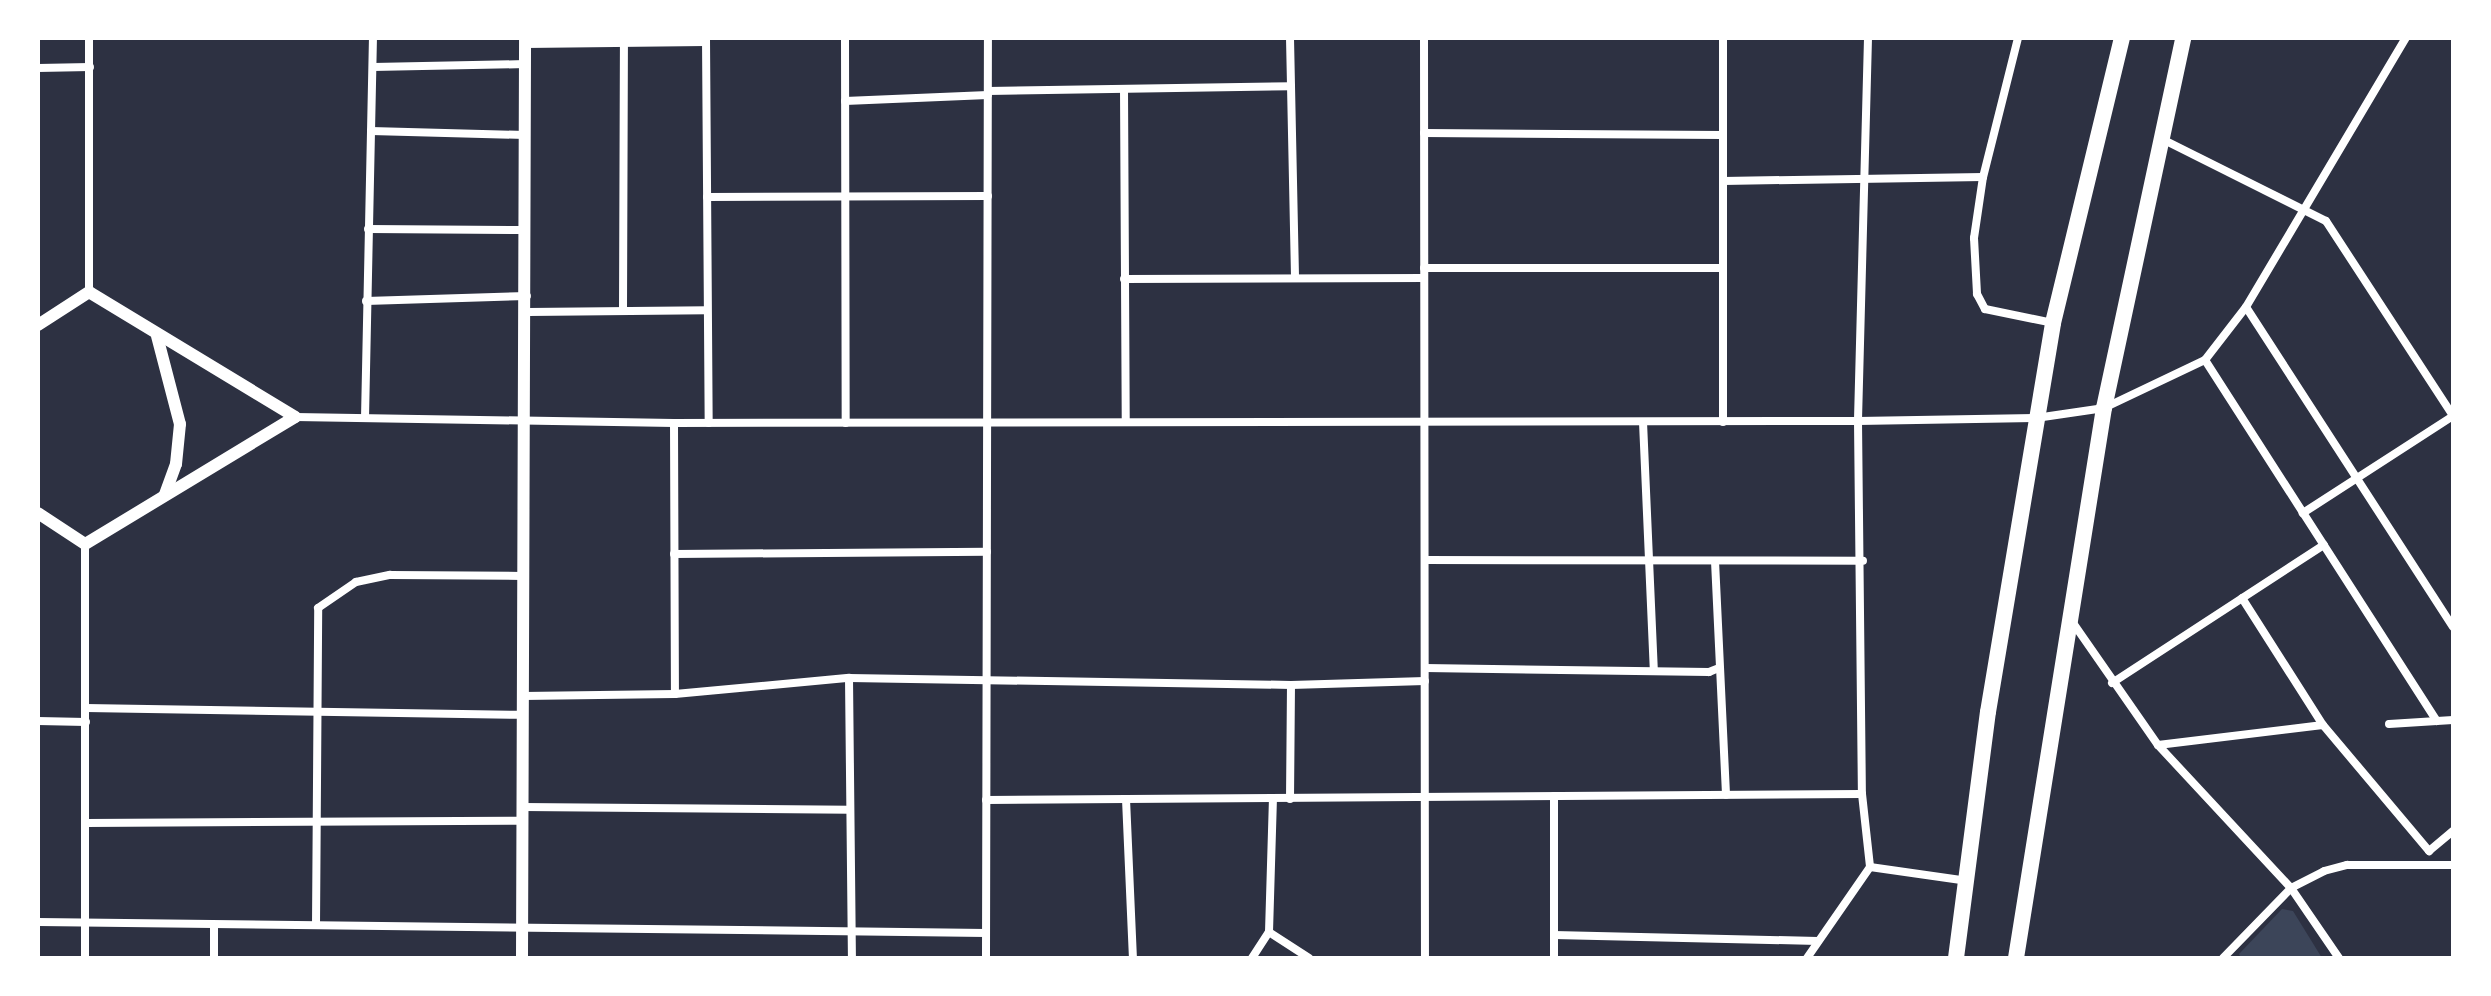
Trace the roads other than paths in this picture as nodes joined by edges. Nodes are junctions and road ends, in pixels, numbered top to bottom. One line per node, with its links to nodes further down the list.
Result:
1 (89, 38): 17 (street)
2 (373, 38): 18 (street)
3 (845, 38): 23 (street)
4 (988, 38): 22 (street)
5 (1290, 38): 20 (street)
6 (1424, 38): 25 (street)
7 (1723, 38): 27 (street)
8 (1868, 38): 29 (street)
9 (2018, 38): 30 (street)
10 (2122, 38): 49 (main road)
11 (2183, 38): 28 (main road)
12 (2406, 38): 35 (street)
13 (706, 40): 15 (street); 34 (street)
14 (525, 41): 15 (street); 16 (street)
15 (624, 43): 46 (street)
16 (525, 64): 18 (street); 26 (street)
17 (90, 67): 19 (street); 42 (street)
18 (373, 67): 24 (street)
19 (38, 68)
20 (1291, 86): 21 (street); 40 (street)
21 (1124, 89): 22 (street); 41 (street)
22 (988, 93): 23 (street); 33 (street)
23 (845, 101): 32 (street)
24 (371, 131): 26 (street); 36 (street)
25 (1424, 133): 27 (street); 39 (street)
26 (525, 135): 37 (street)
27 (1723, 135): 31 (street)
28 (2160, 138): 35 (street); 53 (main road)
29 (1863, 177): 30 (street); 31 (street); 59 (street)
30 (1983, 177): 49 (street)
31 (1723, 181): 38 (street)
32 (846, 196): 33 (street); 34 (street); 66 (street)
33 (988, 196): 58 (street)
34 (707, 197): 47 (street)
35 (2303, 206): 45 (street); 67 (street)
36 (368, 229): 37 (street); 44 (street)
37 (526, 230): 43 (street)
38 (1723, 268): 39 (street); 63 (street)
39 (1424, 273): 40 (street); 61 (street)
40 (1295, 278): 41 (street)
41 (1124, 279): 60 (street)
42 (89, 292): 50 (street); 51 (street)
43 (528, 296): 44 (street); 48 (street)
44 (366, 301): 55 (street)
45 (2246, 307): 52 (street); 67 (street)
46 (623, 310): 47 (street); 48 (street)
47 (707, 310): 65 (street)
48 (528, 312): 57 (street)
49 (2053, 323): 56 (main road)
50 (38, 325)
51 (157, 336): 54 (street); 68 (street)
52 (2205, 360): 53 (street); 70 (street)
53 (2104, 408): 56 (street); 81 (main road)
54 (295, 417): 55 (street); 68 (street)
55 (365, 418): 57 (street)
56 (2036, 418): 59 (street); 120 (main road)
57 (525, 419): 64 (street); 79 (street)
58 (987, 419): 60 (street); 66 (street); 73 (street)
59 (1858, 421): 63 (street); 78 (street)
60 (1126, 422): 61 (street)
61 (1424, 422): 62 (street); 75 (street)
62 (1643, 422): 63 (street); 76 (street)
63 (1723, 422)
64 (674, 423): 65 (street); 74 (street)
65 (709, 423): 66 (street)
66 (846, 423)
67 (2357, 479): 70 (street); 82 (street)
68 (165, 495): 71 (street)
69 (38, 513): 71 (street)
70 (2303, 513): 72 (street)
71 (85, 544): 93 (street)
72 (2324, 545): 80 (street); 98 (street)
73 (987, 552): 74 (street); 87 (street)
74 (674, 554): 91 (street)
75 (1425, 560): 76 (street); 83 (street)
76 (1653, 560): 77 (street); 85 (street)
77 (1715, 561): 78 (street); 84 (street)
78 (1863, 561): 103 (street)
79 (522, 576): 92 (street); 94 (street)
80 (2242, 598): 89 (street); 101 (street)
81 (2068, 616): 89 (street); 144 (main road)
82 (2453, 627)
83 (1425, 668): 85 (street); 88 (street)
84 (1719, 668): 85 (street); 104 (street)
85 (1654, 671)
86 (849, 678): 87 (street); 91 (street); 111 (street)
87 (987, 678): 90 (street); 110 (street)
88 (1425, 681): 90 (street); 106 (street)
89 (2112, 683): 102 (street)
90 (1291, 685): 109 (street)
91 (675, 694): 92 (street)
92 (523, 696): 95 (street)
93 (86, 708): 94 (street); 99 (street)
94 (317, 710): 95 (street); 113 (street)
95 (523, 715): 112 (street)
96 (2453, 720): 98 (street)
97 (38, 721): 99 (street)
98 (2437, 721): 100 (street)
99 (86, 722): 114 (street)
100 (2389, 724)
101 (2323, 725): 102 (street); 116 (street)
102 (2158, 745): 121 (street)
103 (1862, 794): 104 (street); 119 (street)
104 (1726, 795): 105 (street)
105 (1554, 796): 106 (street); 130 (street)
106 (1425, 797): 109 (street); 140 (street)
107 (1126, 799): 108 (street); 110 (street); 137 (street)
108 (1273, 799): 109 (street); 128 (street)
109 (1290, 799)
110 (986, 800): 129 (street)
111 (850, 810): 112 (street); 127 (street)
112 (523, 814): 113 (street); 126 (street)
113 (316, 820): 114 (street); 125 (street)
114 (86, 823): 123 (street)
115 (2453, 831): 116 (street)
116 (2429, 851): 117 (street)
117 (2430, 865): 118 (street); 121 (street)
118 (2453, 865)
119 (1870, 867): 120 (street); 131 (street)
120 (1968, 881): 143 (main road)
121 (2291, 888): 145 (street); 146 (street)
122 (38, 922): 123 (street)
123 (86, 924): 124 (street); 132 (street)
124 (214, 925): 125 (street); 133 (street)
125 (316, 925): 126 (street)
126 (522, 925): 127 (street); 134 (street)
127 (852, 929): 129 (street); 135 (street)
128 (1269, 932): 138 (street); 139 (street)
129 (986, 933): 136 (street)
130 (1554, 935): 131 (street); 141 (street)
131 (1818, 941): 142 (street)
132 (85, 958)
133 (214, 958)
134 (522, 958)
135 (852, 958)
136 (986, 958)
137 (1133, 958)
138 (1252, 958)
139 (1309, 958)
140 (1425, 958)
141 (1554, 958)
142 (1807, 958)
143 (1956, 958)
144 (2016, 958)
145 (2223, 958)
146 (2339, 958)

